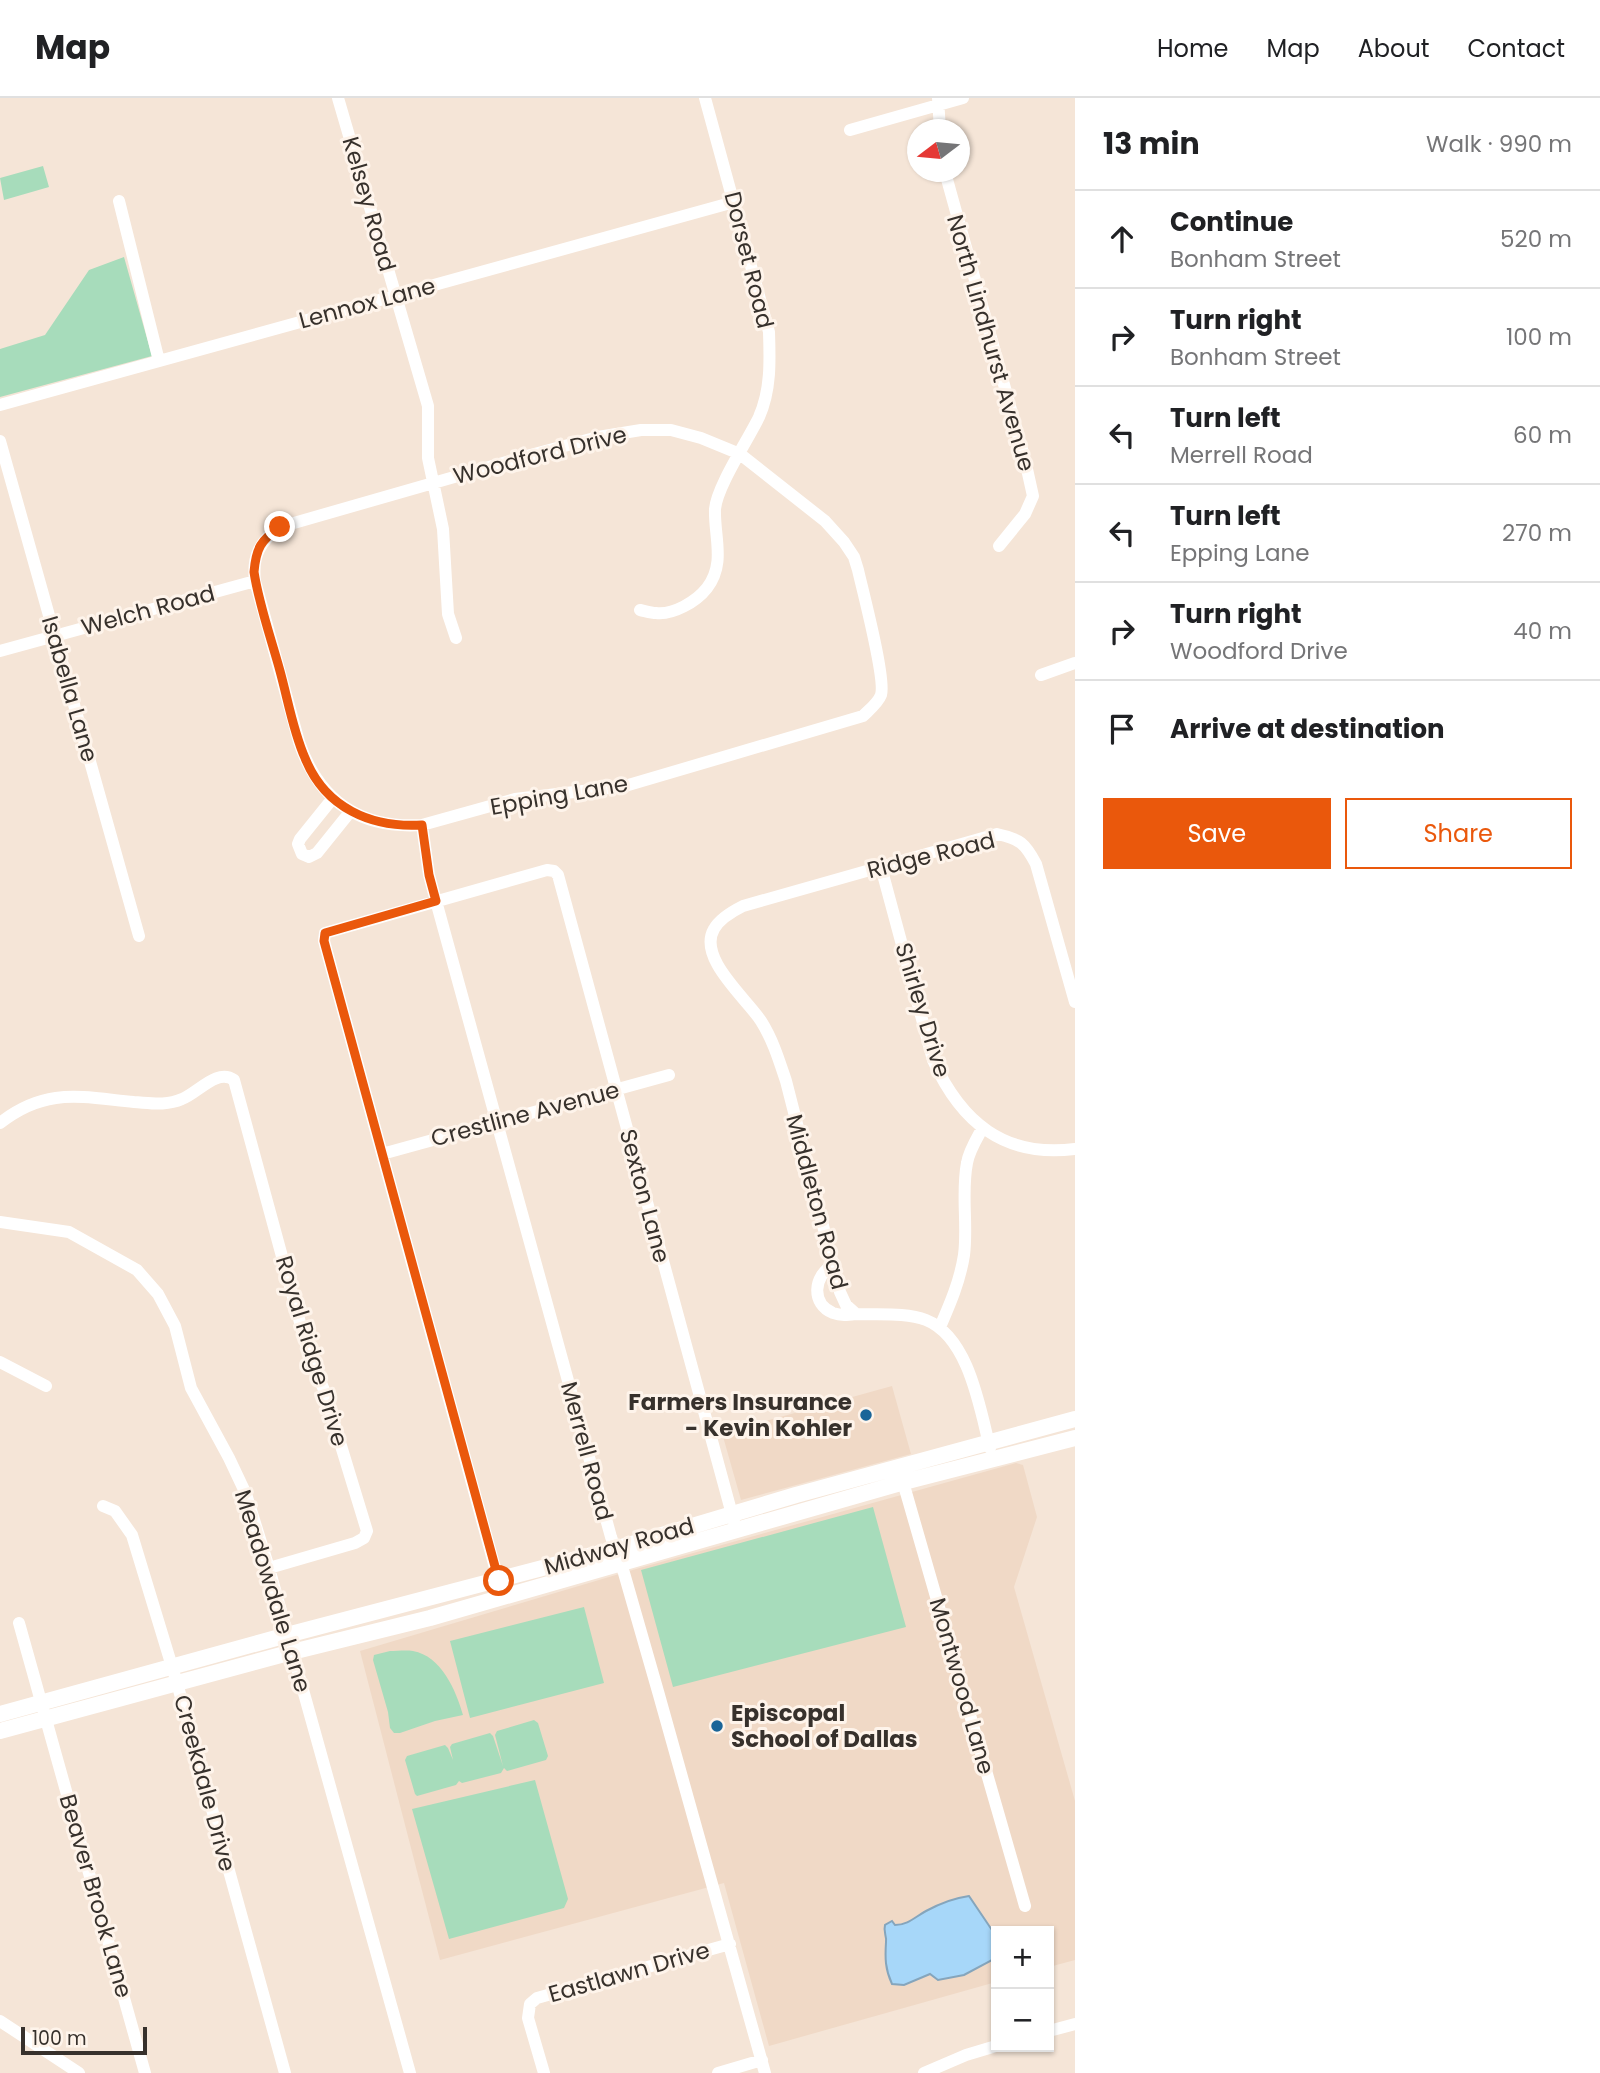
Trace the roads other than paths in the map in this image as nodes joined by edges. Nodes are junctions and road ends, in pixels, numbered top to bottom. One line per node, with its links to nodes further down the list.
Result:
1 (338, 98): 9 (street, Kelsey Road)
2 (705, 98): 8 (street, Dorset Road)
3 (963, 98): 4 (street)
4 (939, 102): 5 (street)
5 (850, 130)
6 (946, 182): 15 (street, North Lindhurst Avenue)
7 (119, 201): 10 (street)
8 (734, 202): 9 (street, Lennox Lane); 13 (street, Dorset Road)
9 (395, 296): 10 (street, Lennox Lane); 14 (street, Kelsey Road)
10 (159, 361): 11 (street, Lennox Lane)
11 (0, 405)
12 (0, 441): 18 (street, Isabella Lane)
13 (740, 454): 14 (street, Woodford Drive); 17 (street, Dorset Road); 23 (street, Woodford Drive)
14 (432, 482): 16 (street, Woodford Drive); 19 (street, Kelsey Road)
15 (999, 546)
16 (255, 581): 18 (street, Welch Road); 24 (street, Epping Lane)
17 (640, 610)
18 (55, 636): 20 (street, Welch Road); 30 (street, Isabella Lane)
19 (456, 638)
20 (0, 652)
21 (1075, 663): 22 (street)
22 (1041, 675)
23 (850, 720): 26 (street, Epping Lane)
24 (333, 798): 25 (street, Epping Lane); 25 (street)
25 (350, 812): 26 (street, Epping Lane)
26 (422, 825): 28 (street, Merrell Road)
27 (881, 867): 29 (street, Ridge Road); 31 (street, Ridge Road); 37 (street, Shirley Drive)
28 (436, 901): 34 (street, Sexton Lane); 35 (street, Merrell Road); 39 (street)
29 (720, 921): 41 (street, Middleton Road)
30 (139, 936)
31 (1070, 963): 32 (street, Ridge Road)
32 (1075, 1002)
33 (669, 1075): 34 (street, Crestline Avenue)
34 (616, 1089): 35 (street, Crestline Avenue); 55 (street, Sexton Lane)
35 (498, 1123): 39 (street, Crestline Avenue); 56 (street, Merrell Road)
36 (0, 1124): 57 (street, Royal Ridge Drive)
37 (982, 1129): 38 (street, Shirley Drive); 43 (street)
38 (1075, 1149)
39 (382, 1154): 58 (street)
40 (0, 1222): 57 (street, Meadowdale Lane)
41 (833, 1265): 42 (street, Middleton Road); 42 (street)
42 (856, 1314): 43 (street, Middleton Road)
43 (940, 1327): 48 (street)
44 (0, 1362): 45 (street)
45 (46, 1386)
46 (1075, 1419): 48 (main road, Midway Road)
47 (1075, 1438): 49 (main road, Midway Road)
48 (989, 1441): 49 (street); 50 (main road, Midway Road)
49 (993, 1459): 51 (main road, Midway Road)
50 (899, 1466): 51 (street, Montwood Lane); 52 (main road, Midway Road)
51 (904, 1482): 53 (main road, Midway Road); 67 (street, Montwood Lane)
52 (835, 1484): 53 (main road); 55 (main road, Midway Road)
53 (839, 1500): 55 (main road, Midway Road)
54 (103, 1506): 63 (street, Creekdale Drive)
55 (734, 1521): 56 (main road, Midway Road)
56 (618, 1556): 58 (main road, Midway Road); 59 (main road, Midway Road); 68 (street, Merrell Road)
57 (269, 1567): 61 (street, Meadowdale Lane)
58 (499, 1581): 59 (street); 61 (main road, Midway Road)
59 (503, 1597): 62 (main road, Midway Road)
60 (19, 1623): 64 (street, Beaver Brook Lane)
61 (287, 1635): 62 (street, Meadowdale Lane); 63 (main road, Midway Road)
62 (292, 1652): 63 (main road, Midway Road); 77 (street, Meadowdale Lane)
63 (175, 1675): 64 (main road, Midway Road); 76 (street, Creekdale Drive)
64 (44, 1711): 65 (main road, Midway Road); 66 (main road, Midway Road); 75 (street, Beaver Brook Lane)
65 (0, 1714)
66 (0, 1731)
67 (1025, 1906)
68 (730, 1944): 73 (street, Merrell Road); 78 (street, Eastlawn Drive)
69 (0, 2021): 74 (street)
70 (1075, 2024): 71 (street)
71 (1054, 2030)
72 (991, 2048): 80 (street)
73 (764, 2067): 79 (street)
74 (79, 2073)
75 (145, 2073)
76 (285, 2073)
77 (410, 2073)
78 (544, 2073)
79 (718, 2073)
80 (924, 2073)

